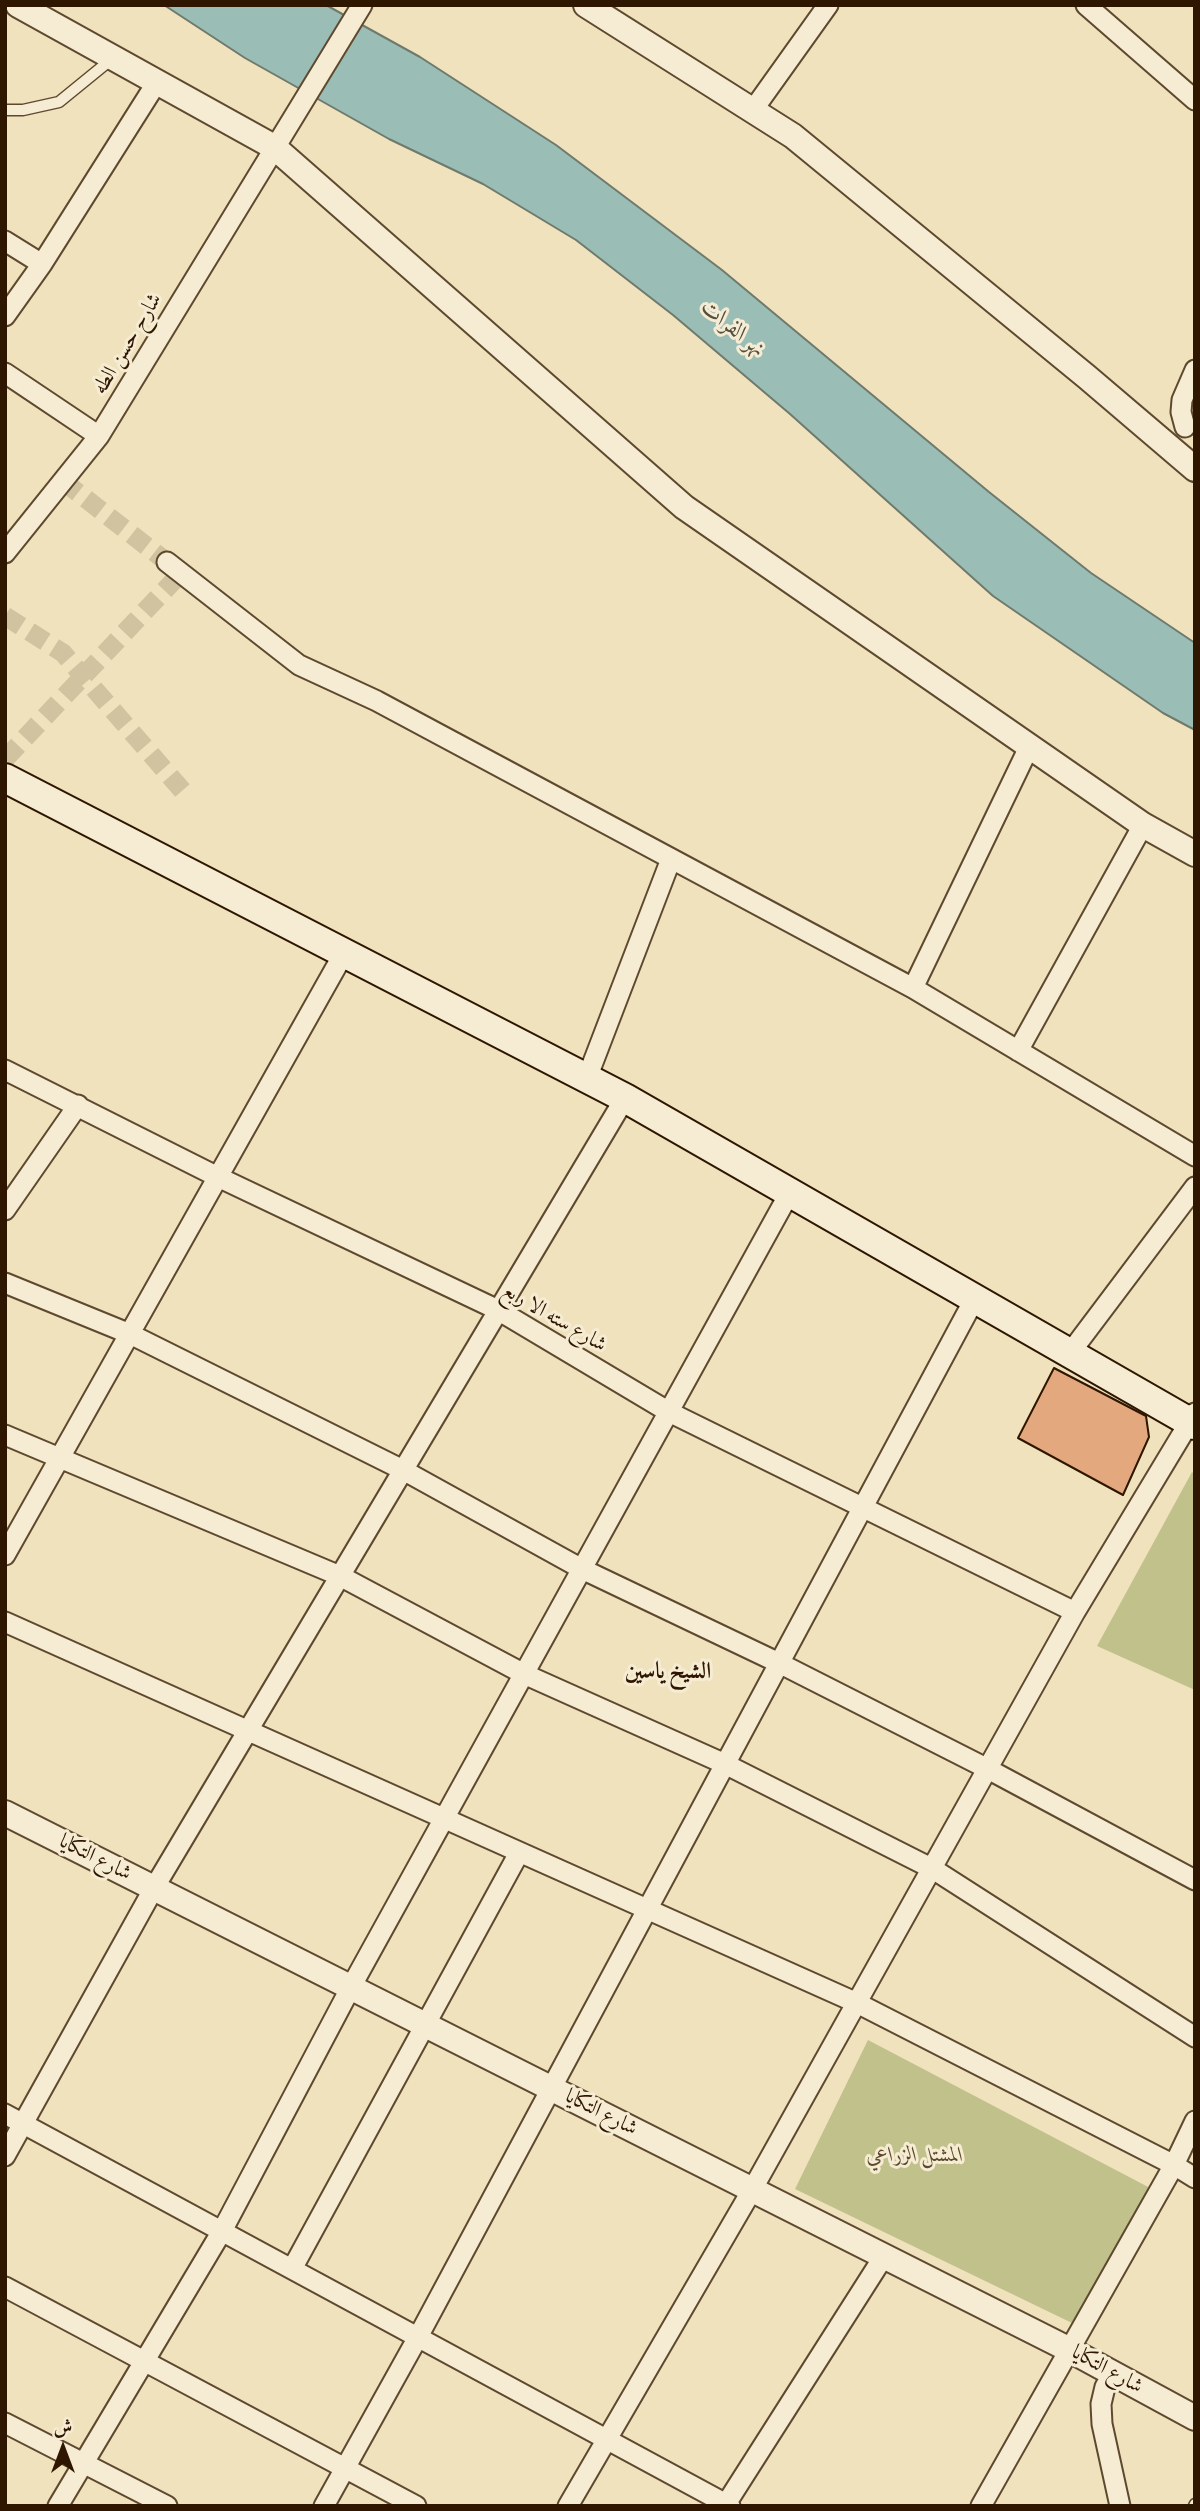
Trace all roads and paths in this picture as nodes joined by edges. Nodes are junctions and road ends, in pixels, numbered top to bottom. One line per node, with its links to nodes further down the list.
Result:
1 (19, 5): 6 (street)
2 (362, 5): 11 (street, شارح حسن الطه)
3 (586, 5): 10 (street)
4 (828, 5): 10 (street)
5 (1086, 5): 8 (street)
6 (113, 58): 7 (street); 9 (lane)
7 (157, 82): 11 (street); 13 (street)
8 (1195, 100)
9 (5, 110)
10 (753, 110): 19 (street)
11 (274, 148): 18 (street, شارح حسن الطه); 23 (street)
12 (5, 241): 13 (street)
13 (42, 264): 14 (street)
14 (5, 316)
15 (1195, 370): 17 (street)
16 (5, 373): 18 (street)
17 (1190, 422): 19 (street)
18 (99, 436): 21 (street, شارح حسن الطه)
19 (1169, 447): 20 (street)
20 (1195, 469)
21 (5, 553)
22 (167, 562): 27 (street)
23 (1030, 745): 25 (street); 29 (street)
24 (5, 778): 28 (main road)
25 (1143, 825): 26 (street); 30 (street)
26 (1195, 854)
27 (671, 859): 29 (street); 32 (street)
28 (344, 953): 32 (main road); 36 (street)
29 (913, 988): 30 (street)
30 (1018, 1051): 35 (street)
31 (5, 1070): 34 (street, شارع سته الا ربع)
32 (587, 1078): 33 (main road)
33 (625, 1098): 38 (main road); 42 (street)
34 (78, 1105): 36 (street, شارع سته الا ربع); 39 (street)
35 (1195, 1156)
36 (218, 1177): 42 (street, شارع سته الا ربع); 43 (street)
37 (1195, 1187): 44 (street)
38 (790, 1192): 41 (main road); 45 (street)
39 (5, 1210)
40 (5, 1283): 43 (street)
41 (975, 1298): 44 (main road); 50 (street)
42 (498, 1310): 45 (street, شارع سته الا ربع); 49 (street)
43 (130, 1334): 48 (street); 49 (street)
44 (1070, 1353): 46 (main road)
45 (669, 1412): 50 (street, شارع سته الا ربع); 52 (street)
46 (1193, 1420): 54 (street)
47 (5, 1435): 48 (street)
48 (60, 1458): 51 (street); 53 (street)
49 (403, 1470): 52 (street); 53 (street)
50 (863, 1507): 54 (street, شارع سته الا ربع); 56 (street)
51 (5, 1555)
52 (582, 1569): 56 (street); 57 (street)
53 (340, 1576): 57 (street); 58 (street)
54 (1075, 1612): 60 (street)
55 (5, 1622): 58 (street)
56 (779, 1663): 59 (street); 60 (street)
57 (524, 1674): 59 (street); 62 (street)
58 (247, 1732): 62 (street); 66 (street)
59 (725, 1764): 64 (street); 67 (street)
60 (986, 1768): 64 (street); 65 (street)
61 (5, 1813): 66 (street, شارع التكايا)
62 (443, 1819): 63 (street); 68 (street)
63 (519, 1853): 67 (street); 70 (street)
64 (933, 1869): 69 (street); 71 (street)
65 (1195, 1880)
66 (154, 1888): 68 (street, شارع التكايا); 75 (street)
67 (646, 1910): 69 (street); 72 (street)
68 (351, 1987): 70 (street, شارع التكايا); 80 (street)
69 (857, 2003): 77 (street); 79 (street)
70 (425, 2024): 72 (street, شارع التكايا); 82 (street)
71 (1195, 2036)
72 (550, 2088): 79 (street, شارع التكايا); 84 (street)
73 (5, 2114): 75 (street)
74 (1195, 2121): 77 (street)
75 (23, 2124): 76 (street); 80 (street)
76 (5, 2156)
77 (1174, 2165): 78 (street); 85 (street)
78 (1195, 2178)
79 (752, 2190): 81 (street, شارع التكايا); 90 (street)
80 (222, 2231): 82 (street); 86 (street)
81 (884, 2256): 85 (street, شارع التكايا); 93 (street)
82 (292, 2269): 84 (street)
83 (5, 2287): 86 (street)
84 (418, 2337): 90 (street); 92 (street)
85 (1068, 2349): 87 (street, شارع التكايا); 99 (street)
86 (145, 2361): 91 (street); 92 (street)
87 (1113, 2373): 88 (street, شارع التكايا); 100 (street)
88 (1195, 2418)
89 (5, 2423): 91 (street)
90 (606, 2439): 93 (street); 98 (street)
91 (84, 2463): 94 (street); 95 (street)
92 (345, 2468): 96 (street); 97 (street)
93 (728, 2505)
94 (58, 2506)
95 (167, 2506)
96 (324, 2506)
97 (416, 2506)
98 (568, 2506)
99 (981, 2506)
100 (1120, 2506)

